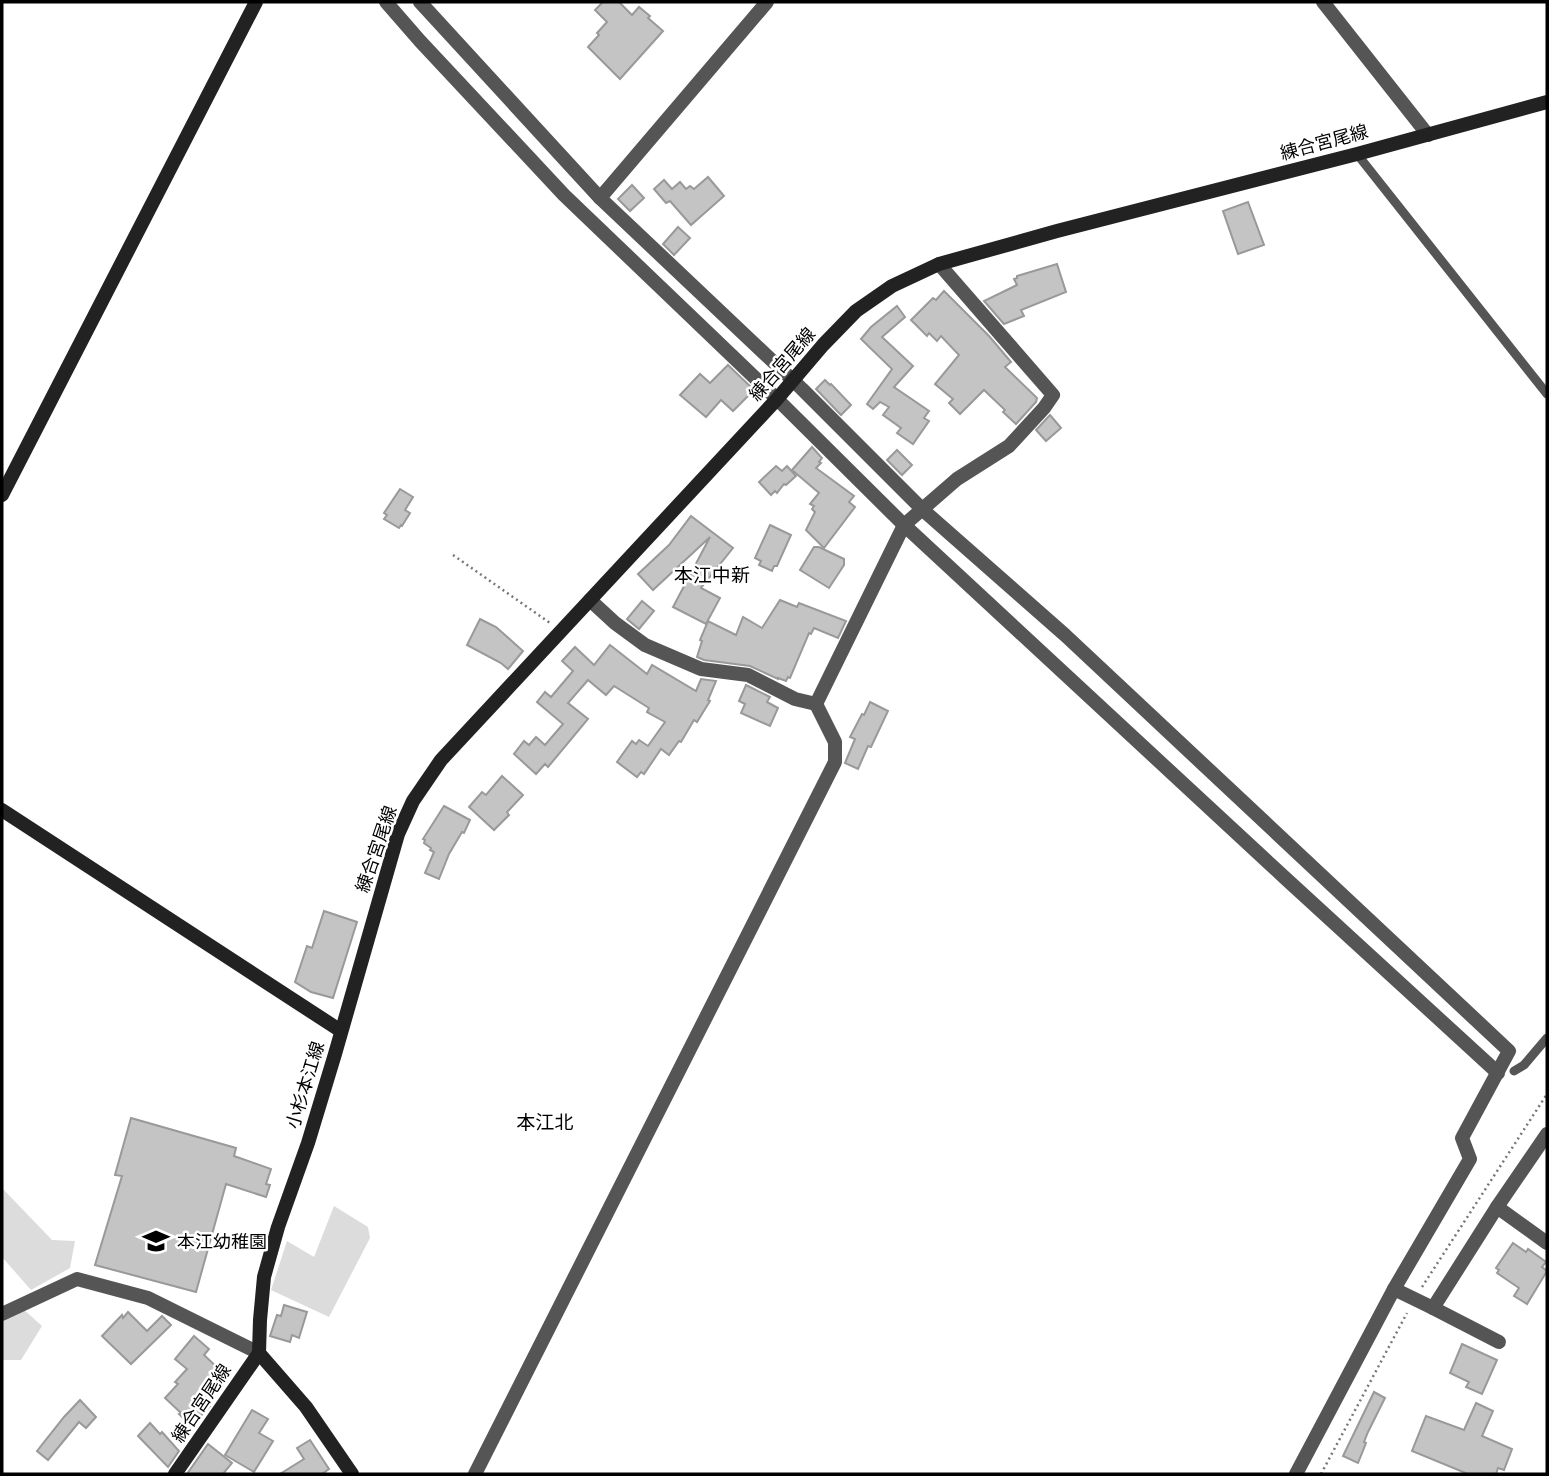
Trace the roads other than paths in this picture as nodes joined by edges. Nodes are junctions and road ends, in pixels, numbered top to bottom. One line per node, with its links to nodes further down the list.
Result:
1 (256, 2): 14 (main road)
2 (386, 2): 13 (street)
3 (420, 2): 9 (street)
4 (767, 2): 9 (street)
5 (1323, 2): 7 (street)
6 (1547, 102): 7 (main road, 練合宮尾線)
7 (1428, 135): 8 (main road, 練合宮尾線)
8 (1357, 154): 10 (main road, 練合宮尾線); 12 (lane)
9 (600, 198): 11 (street)
10 (939, 264): 11 (main road, 練合宮尾線); 15 (street)
11 (792, 380): 13 (main road, 練合宮尾線); 15 (street)
12 (1547, 394)
13 (777, 399): 16 (street); 17 (main road, 練合宮尾線)
14 (2, 495)
15 (923, 510): 16 (street); 23 (street)
16 (904, 525): 18 (street); 23 (street)
17 (590, 600): 18 (street); 20 (main road, 練合宮尾線)
18 (816, 704): 34 (street)
19 (2, 810): 20 (main road, 小杉本江線)
20 (341, 1031): 31 (main road, 小杉本江線)
21 (1547, 1038): 22 (lane)
22 (1514, 1071)
23 (1499, 1073): 27 (street)
24 (1547, 1134): 25 (street)
25 (1497, 1208): 26 (street); 28 (street)
26 (1547, 1243)
27 (1394, 1289): 28 (street); 35 (street)
28 (1433, 1308): 30 (street)
29 (2, 1314): 31 (street)
30 (1499, 1342)
31 (259, 1353): 32 (main road, 練合宮尾線); 33 (main road)
32 (175, 1474)
33 (352, 1474)
34 (475, 1474)
35 (1296, 1474)

